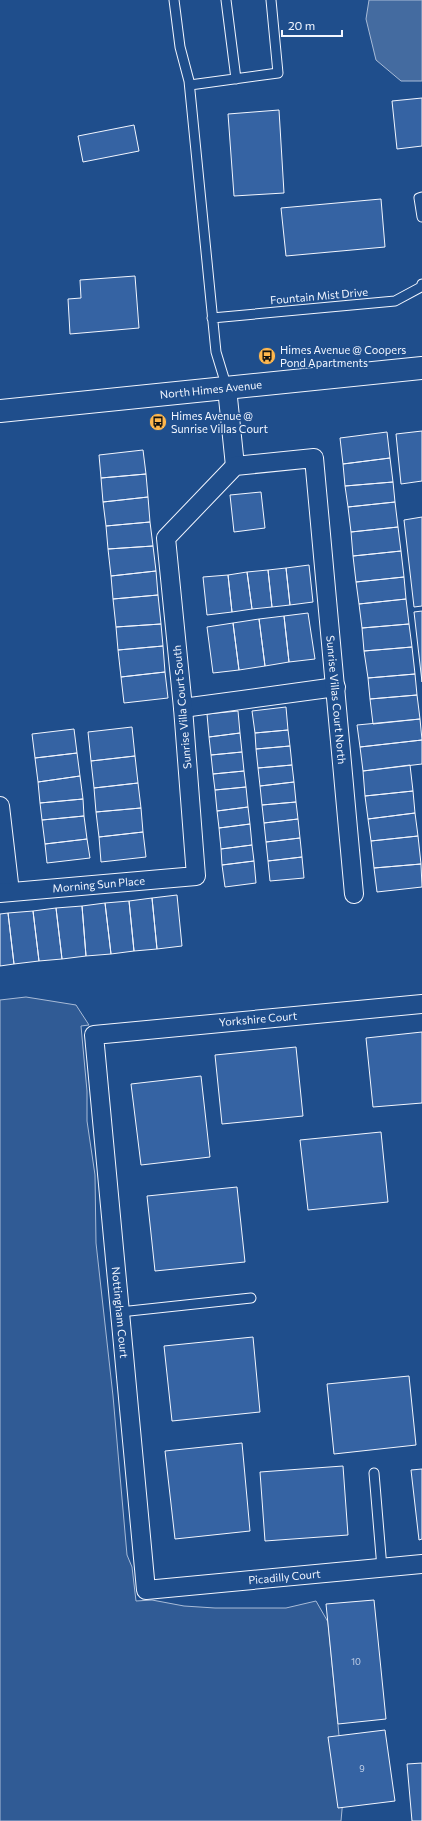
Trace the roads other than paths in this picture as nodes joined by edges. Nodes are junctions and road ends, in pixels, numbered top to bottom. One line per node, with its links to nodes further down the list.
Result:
1 (174, 0): 5 (lane)
2 (226, 0): 4 (lane)
3 (271, 0): 4 (lane)
4 (236, 79): 5 (lane)
5 (190, 85): 9 (lane)
6 (422, 197): 7 (lane)
7 (422, 217)
8 (422, 284): 9 (lane, Fountain Mist Drive)
9 (212, 318): 11 (lane)
10 (422, 368): 11 (street, North Himes Avenue)
11 (227, 388): 12 (street, North Himes Avenue); 13 (street)
12 (0, 411)
13 (235, 466): 14 (street, Sunrise Villas Court North); 15 (street, Sunrise Villa Court South)
14 (336, 687): 15 (street); 19 (street, Sunrise Villas Court North)
15 (183, 708): 17 (street, Sunrise Villa Court South)
16 (0, 806): 18 (street)
17 (196, 876): 18 (street, Morning Sun Place)
18 (5, 892)
19 (354, 894)
20 (422, 1004): 21 (street, Yorkshire Court)
21 (94, 1035): 23 (street, Nottingham Court)
22 (251, 1298): 23 (lane)
23 (120, 1312): 27 (street, Nottingham Court)
24 (374, 1473): 26 (lane)
25 (422, 1564): 26 (street, Picadilly Court)
26 (382, 1568): 27 (street, Picadilly Court)
27 (146, 1590)

